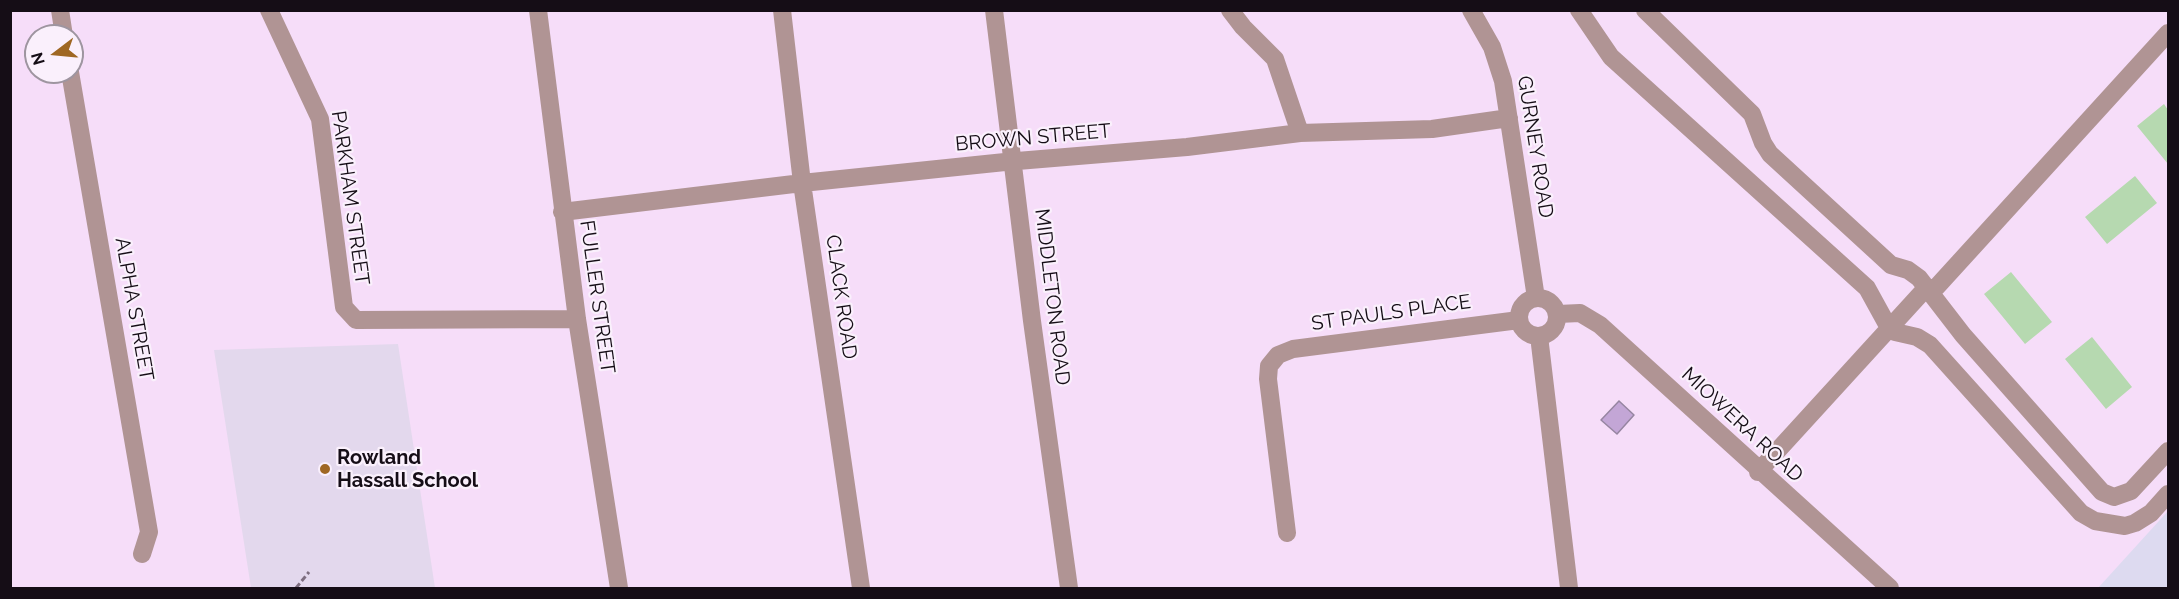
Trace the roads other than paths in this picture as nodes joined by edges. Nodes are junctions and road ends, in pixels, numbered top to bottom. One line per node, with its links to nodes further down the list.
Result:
1 (269, 10): 19 (street, PARKHAM STREET)
2 (538, 10): 15 (street, FULLER STREET)
3 (782, 10): 14 (street, CLACK ROAD)
4 (994, 10): 13 (street, MIDDLETON ROAD)
5 (1230, 10): 12 (street)
6 (1471, 10): 11 (street, GURNEY ROAD)
7 (1579, 10): 21 (street)
8 (1645, 10): 16 (street)
9 (2169, 33): 16 (street)
10 (72, 84): 27 (street, ALPHA STREET)
11 (1509, 118): 12 (street, BROWN STREET); 17 (street, GURNEY ROAD)
12 (1300, 133): 13 (street, BROWN STREET)
13 (1013, 161): 14 (street, BROWN STREET); 30 (street, MIDDLETON ROAD)
14 (802, 183): 15 (street, BROWN STREET); 29 (street, CLACK ROAD)
15 (562, 212): 19 (street, FULLER STREET)
16 (1929, 290): 21 (street); 23 (street)
17 (1536, 298): 18 (street); 20 (street)
18 (1557, 314): 22 (street); 24 (street, MIOWERA ROAD)
19 (577, 319): 28 (street, FULLER STREET)
20 (1519, 320): 22 (street); 26 (street, ST PAULS PLACE)
21 (1889, 328): 24 (street); 25 (street)
22 (1539, 336): 31 (street)
23 (2169, 451)
24 (1758, 472): 32 (street, MIOWERA ROAD)
25 (2169, 494)
26 (1287, 533)
27 (142, 554)
28 (619, 588)
29 (861, 588)
30 (1069, 588)
31 (1569, 588)
32 (1890, 588)

